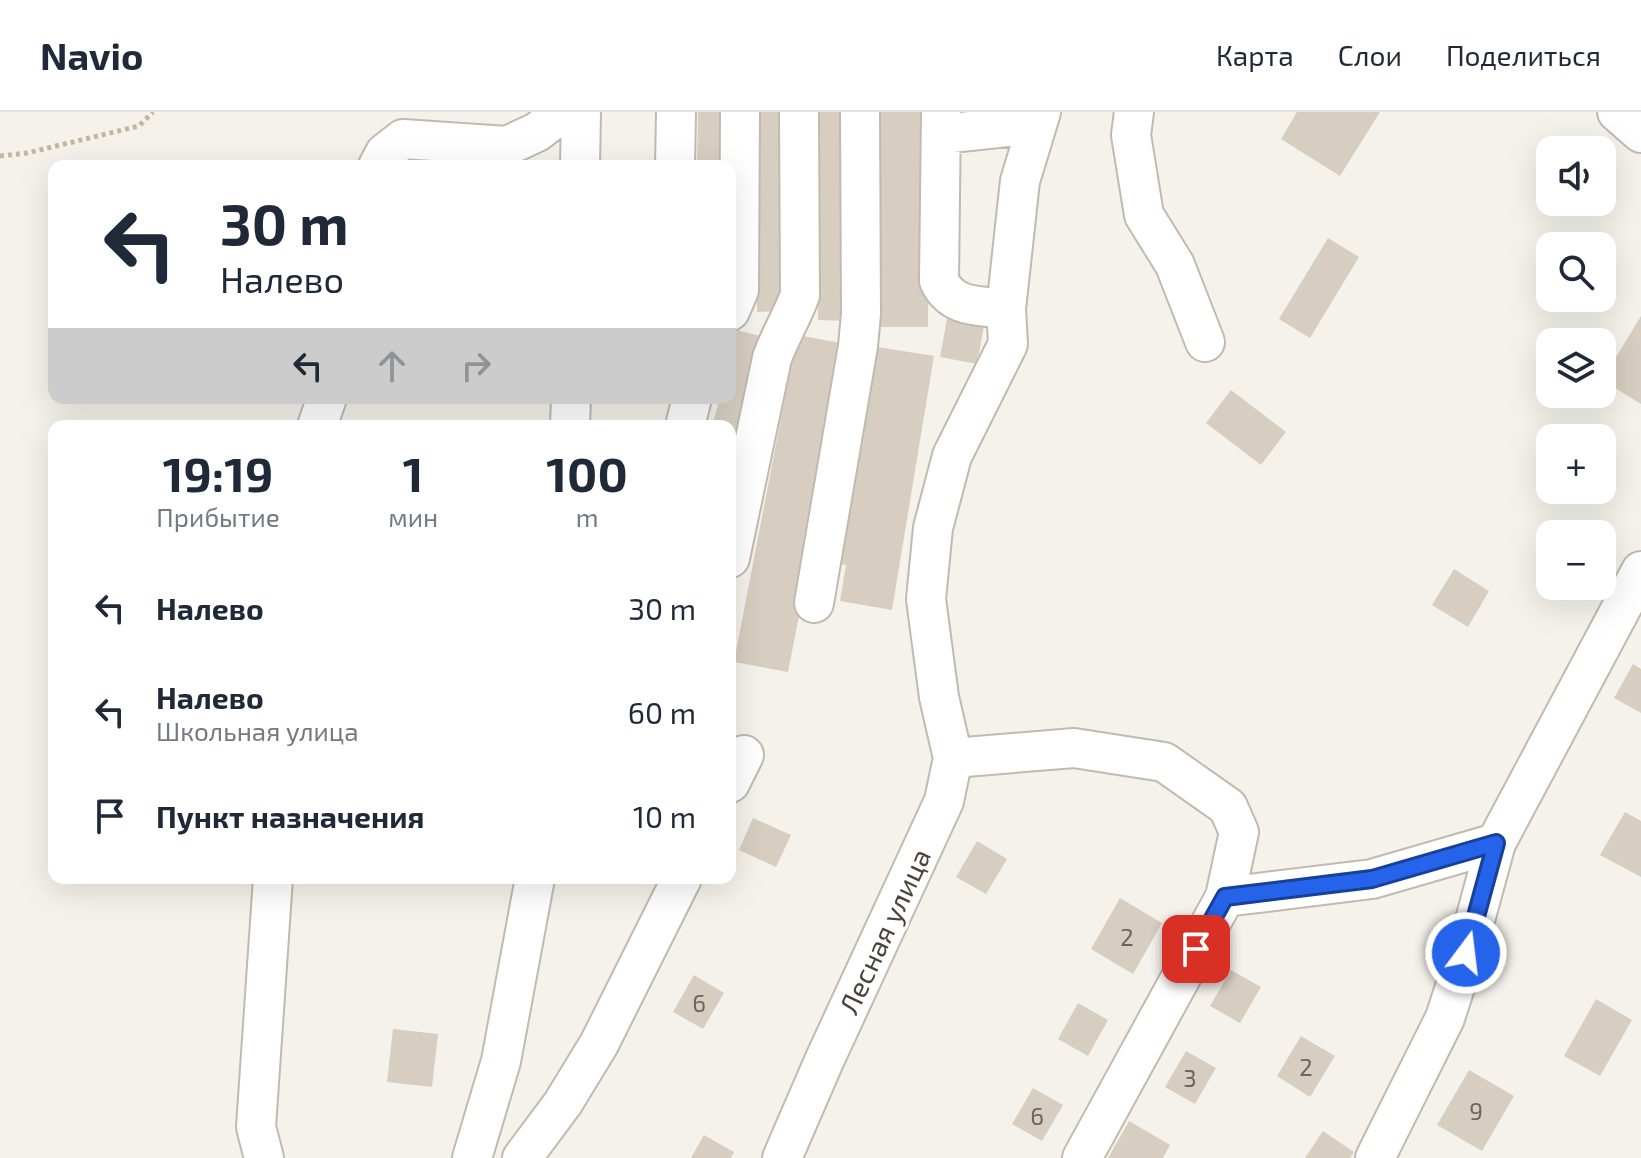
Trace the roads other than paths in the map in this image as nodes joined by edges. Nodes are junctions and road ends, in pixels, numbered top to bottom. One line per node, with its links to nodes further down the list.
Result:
1 (563, 112): 12 (street)
2 (581, 112): 13 (street)
3 (676, 112): 14 (street)
4 (740, 112): 15 (street)
5 (799, 112): 18 (street)
6 (860, 112): 20 (street)
7 (1134, 112): 17 (street)
8 (1617, 112): 11 (street)
9 (1039, 118): 10 (street); 16 (street, Лесная улица)
10 (942, 123): 16 (street)
11 (1641, 133)
12 (399, 139)
13 (580, 160)
14 (675, 160)
15 (736, 297)
16 (1006, 309): 21 (street, Лесная улица)
17 (1205, 342)
18 (736, 529)
19 (1641, 571): 22 (street)
20 (814, 603)
21 (953, 758): 26 (street); 30 (street, Лесная улица)
22 (1496, 843): 26 (street); 32 (street)
23 (273, 884): 27 (street)
24 (534, 884): 28 (street)
25 (679, 884): 29 (street)
26 (1225, 897): 31 (street)
27 (264, 1158)
28 (472, 1158)
29 (522, 1158)
30 (782, 1158)
31 (1082, 1158)
32 (1375, 1158)

